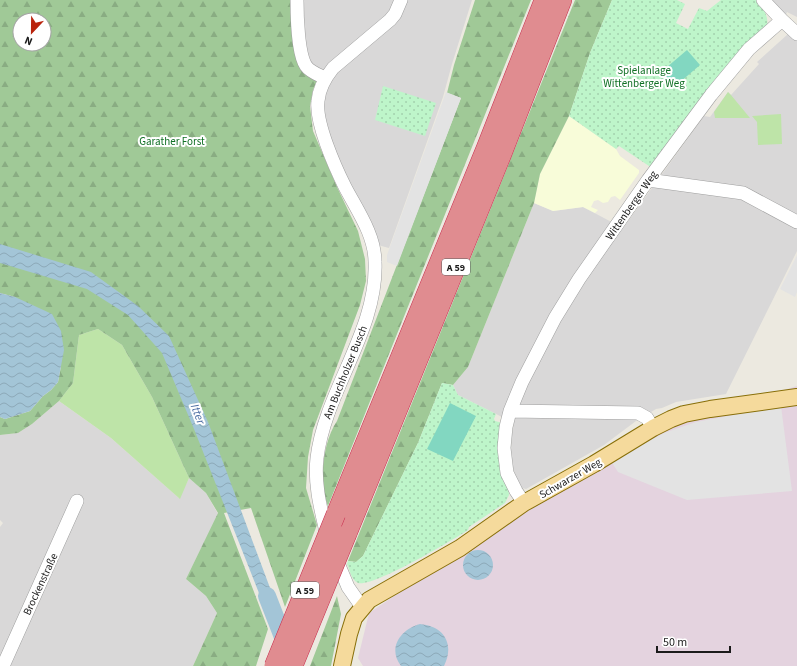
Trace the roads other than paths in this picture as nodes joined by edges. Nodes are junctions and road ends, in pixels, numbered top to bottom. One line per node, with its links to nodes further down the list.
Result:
1 (297, 0): 8 (street)
2 (401, 0): 8 (street, Am Buchholzer Busch)
3 (544, 0): 18 (highway, A 59, bridge)
4 (562, 0): 19 (highway, A 59, bridge)
5 (763, 0): 6 (street)
6 (782, 20): 7 (street); 9 (street, Wittenberger Weg)
7 (797, 34)
8 (325, 78): 16 (street, Am Buchholzer Busch)
9 (648, 180): 10 (street); 12 (street, Wittenberger Weg)
10 (797, 222)
11 (797, 397): 13 (main road, Schwarzer Weg)
12 (510, 411): 13 (street); 15 (street, Wittenberger Weg)
13 (653, 428): 15 (main road, Schwarzer Weg)
14 (77, 502): 17 (street, Brockenstraße)
15 (524, 503): 16 (main road, Schwarzer Weg)
16 (362, 607): 20 (main road)
17 (3, 666)
18 (274, 666)
19 (293, 666)
20 (342, 666)

